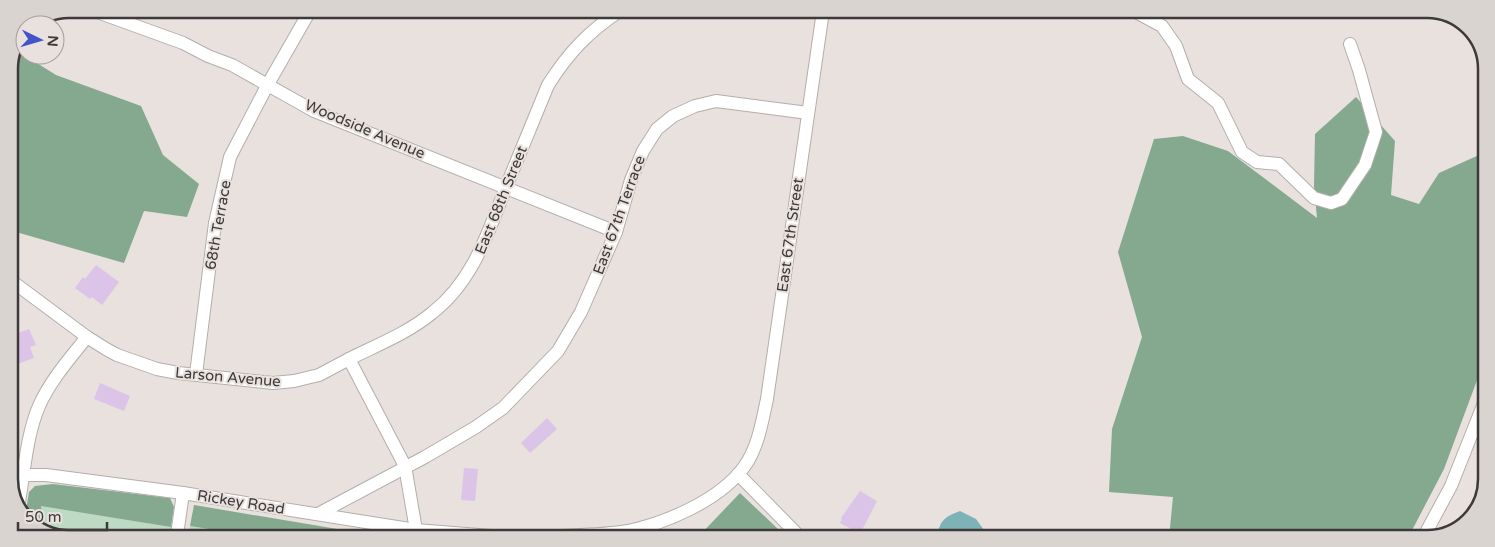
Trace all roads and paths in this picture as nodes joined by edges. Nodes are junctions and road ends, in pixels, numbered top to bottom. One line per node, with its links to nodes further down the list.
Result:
1 (113, 18): 7 (street, Woodside Avenue)
2 (306, 18): 7 (street, 68th Terrace)
3 (609, 18): 9 (street, East 68th Street)
4 (822, 18): 8 (street, East 67th Street)
5 (1147, 18): 6 (street)
6 (1350, 44)
7 (268, 84): 9 (street, Woodside Avenue); 14 (street, 68th Terrace)
8 (808, 113): 10 (street, East 67th Terrace); 17 (street, East 67th Street)
9 (506, 187): 10 (street, Woodside Avenue); 13 (street, East 68th Street)
10 (616, 232): 16 (street, East 67th Terrace)
11 (18, 286): 12 (street, Larson Avenue)
12 (87, 337): 14 (street, Larson Avenue); 18 (street)
13 (350, 359): 14 (street, Larson Avenue); 16 (street)
14 (196, 374)
15 (1478, 418): 26 (street)
16 (405, 466): 21 (street, East 67th Terrace); 23 (street)
17 (738, 474): 24 (street); 25 (street)
18 (24, 475): 19 (street, Rickey Road); 20 (street)
19 (183, 493): 21 (street, Rickey Road); 22 (street)
20 (20, 496)
21 (318, 514): 23 (street, Rickey Road)
22 (178, 530)
23 (416, 530)
24 (631, 530)
25 (793, 530)
26 (1427, 530)

